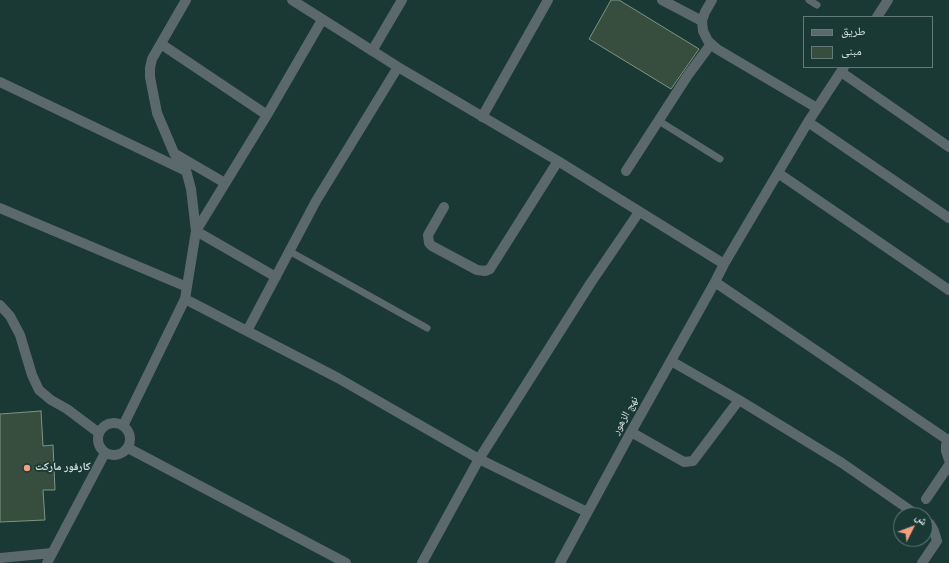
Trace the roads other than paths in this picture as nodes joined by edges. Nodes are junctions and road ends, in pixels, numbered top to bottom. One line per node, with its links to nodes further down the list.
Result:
1 (186, 0): 13 (street)
2 (292, 0): 11 (street)
3 (402, 0): 15 (street)
4 (548, 0): 21 (street)
5 (662, 0): 12 (street)
6 (712, 0): 12 (street)
7 (809, 0): 9 (lane)
8 (888, 0): 10 (street)
9 (817, 5)
10 (878, 16)
11 (322, 20): 15 (street); 20 (street)
12 (702, 21): 14 (street)
13 (161, 44): 20 (street); 25 (street)
14 (711, 44): 19 (street); 22 (street)
15 (372, 51): 16 (street)
16 (398, 67): 21 (street); 37 (street)
17 (842, 69): 19 (street, نهج الزهور); 24 (street)
18 (0, 82): 28 (street)
19 (817, 108): 23 (street, نهج الزهور)
20 (267, 115): 31 (street)
21 (482, 118): 27 (street)
22 (659, 121): 26 (lane); 29 (street)
23 (808, 122): 30 (street, نهج الزهور); 35 (street)
24 (949, 147)
25 (174, 153): 28 (street); 31 (street)
26 (720, 159)
27 (558, 162): 32 (street); 34 (street)
28 (186, 170): 36 (street)
29 (626, 171)
30 (778, 173): 38 (street, نهج الزهور); 42 (street)
31 (225, 183): 36 (street)
32 (444, 207)
33 (0, 208): 41 (street)
34 (639, 212): 38 (street); 55 (street)
35 (949, 218)
36 (196, 231): 39 (street); 41 (street)
37 (289, 251): 39 (street); 45 (lane)
38 (724, 264): 40 (street, نهج الزهور)
39 (276, 277): 46 (street)
40 (715, 282): 47 (street, نهج الزهور); 52 (street)
41 (187, 287): 43 (street)
42 (949, 290)
43 (185, 299): 46 (street); 49 (street)
44 (0, 304): 51 (street)
45 (427, 328)
46 (247, 331): 55 (street)
47 (671, 361): 48 (street); 50 (street, نهج الزهور)
48 (739, 400): 50 (street); 59 (street)
49 (123, 426): 51 (street); 53 (street)
50 (631, 432): 60 (street, نهج الزهور)
51 (99, 433): 54 (street)
52 (948, 439): 56 (street)
53 (128, 448): 54 (street); 66 (street)
54 (105, 453): 62 (street)
55 (479, 459): 60 (street); 67 (street)
56 (949, 460)
57 (949, 465): 58 (street)
58 (926, 499)
59 (905, 507)
60 (586, 512): 68 (street, نهج الزهور)
61 (933, 529): 69 (street)
62 (52, 553): 63 (street); 65 (street)
63 (0, 559): 64 (street)
64 (6, 563)
65 (47, 563)
66 (346, 563)
67 (422, 563)
68 (560, 563)
69 (922, 563)

